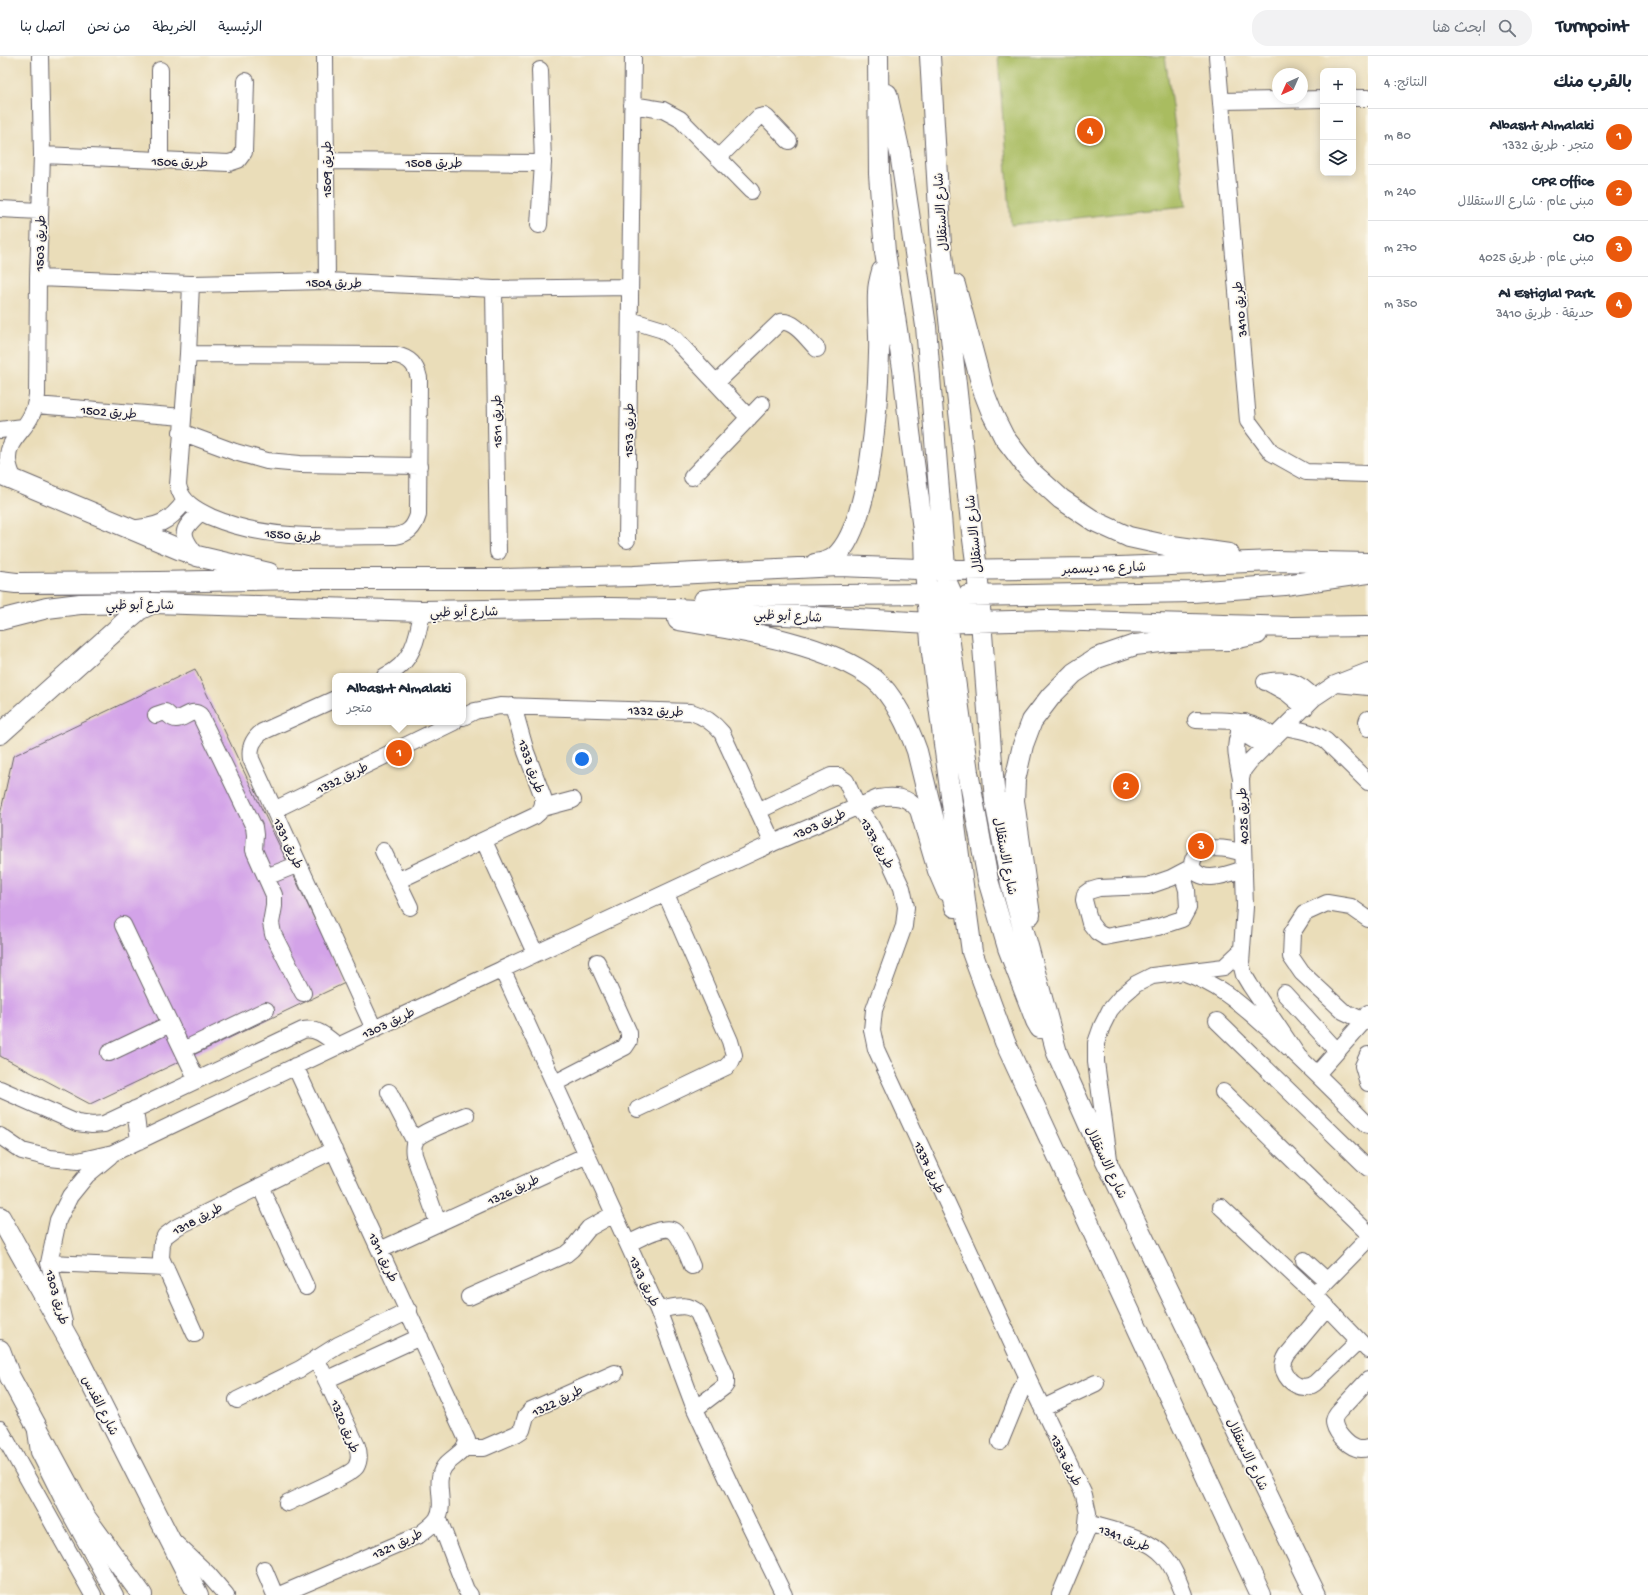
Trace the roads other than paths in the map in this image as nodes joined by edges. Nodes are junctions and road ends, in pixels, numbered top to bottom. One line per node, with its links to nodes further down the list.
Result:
1 (40, 56): 16 (street, طريق 1503)
2 (325, 56): 19 (street, طريق 1509)
3 (633, 56): 14 (street, طريق 1513)
4 (878, 56): 26 (main road); 60 (main road)
5 (930, 56): 25 (main road, شارع الاستقلال)
6 (1217, 56): 13 (street, طريق 3410)
7 (160, 70): 18 (street)
8 (540, 70): 20 (street)
9 (246, 81): 18 (street, طريق 1506)
10 (1356, 98): 11 (street)
11 (1368, 98)
12 (1320, 99): 13 (street)
13 (1222, 101): 43 (street, طريق 3410)
14 (632, 105): 17 (street); 30 (street, طريق 1513)
15 (789, 141): 17 (street)
16 (42, 155): 18 (street, طريق 1506); 23 (street, طريق 1503)
17 (718, 158): 21 (street)
18 (160, 160)
19 (326, 161): 20 (street, طريق 1508); 28 (street, طريق 1509)
20 (543, 163): 24 (street)
21 (750, 191)
22 (0, 209): 23 (street)
23 (40, 211): 27 (street, طريق 1503)
24 (539, 225)
25 (941, 245): 52 (main road); 55 (main road, شارع الاستقلال)
26 (885, 252): 54 (main road); 56 (main road)
27 (38, 278): 29 (street, طريق 1504); 37 (street, طريق 1503)
28 (327, 281): 29 (street, طريق 1504); 31 (street, طريق 1504)
29 (191, 284): 34 (street)
30 (630, 287): 31 (street, طريق 1504); 32 (street, طريق 1513)
31 (494, 289): 50 (street, طريق 1511)
32 (630, 320): 35 (street); 49 (street, طريق 1513)
33 (817, 349): 35 (street)
34 (188, 354): 39 (street); 42 (street, طريق 1550)
35 (717, 382): 38 (street)
36 (762, 404): 38 (street)
37 (36, 405): 39 (street, طريق 1502); 40 (street, طريق 1503)
38 (749, 418): 45 (street)
39 (182, 424): 42 (street); 46 (street)
40 (23, 427): 41 (street); 44 (street, طريق 1503)
41 (0, 430)
42 (419, 466): 47 (street, طريق 1550)
43 (1368, 474)
44 (7, 477): 48 (main road)
45 (692, 477)
46 (185, 501): 47 (street, طريق 1550); 48 (street)
47 (201, 512): 51 (street)
48 (130, 529): 51 (main road)
49 (627, 540)
50 (498, 552)
51 (197, 556): 58 (main road)
52 (1274, 561): 53 (main road, شارع 16 ديسمبر); 55 (main road, شارع 16 ديسمبر)
53 (1368, 564)
54 (797, 568): 56 (main road, شارع أبو ظبي); 58 (main road, شارع أبو ظبي)
55 (977, 569): 60 (main road); 61 (main road, شارع الاستقلال)
56 (925, 570): 60 (main road)
57 (1368, 574): 61 (main road)
58 (297, 579): 59 (main road, شارع أبو ظبي)
59 (0, 581)
60 (942, 590): 61 (main road); 64 (main road); 67 (main road); 68 (main road)
61 (979, 596): 67 (main road, شارع الاستقلال)
62 (153, 603): 65 (main road, شارع أبو ظبي); 66 (main road, شارع أبو ظبي); 84 (main road)
63 (608, 608): 64 (main road, شارع أبو ظبي); 65 (main road, شارع أبو ظبي); 103 (main road)
64 (676, 609): 68 (main road, شارع أبو ظبي)
65 (422, 611): 72 (street)
66 (0, 620)
67 (981, 621): 68 (main road); 70 (main road); 112 (main road, شارع الاستقلال)
68 (939, 622): 107 (main road); 124 (main road)
69 (1368, 626): 70 (main road)
70 (1292, 627): 112 (main road)
71 (1368, 671): 73 (street, طريق 4025)
72 (390, 673)
73 (1335, 684): 74 (street); 85 (street, طريق 4025)
74 (1368, 687)
75 (332, 700): 91 (street, طريق 1331)
76 (512, 706): 78 (street, طريق 1332); 90 (street, طريق 1333); 92 (street, طريق 1332)
77 (156, 715): 99 (street)
78 (466, 716)
79 (1368, 719): 83 (street)
80 (1196, 720): 82 (street)
81 (448, 725): 91 (street, طريق 1332)
82 (1242, 726): 85 (street); 86 (street)
83 (1368, 728)
84 (0, 734)
85 (1275, 737): 86 (street, طريق 4025); 87 (street)
86 (1241, 779): 96 (street, طريق 4025)
87 (1368, 782)
88 (572, 800): 90 (street)
89 (857, 806): 92 (street, طريق 1337); 94 (street, طريق 1303); 103 (street, طريق 1303); 174 (street, طريق 1337)
90 (543, 808): 93 (street, طريق 1333)
91 (274, 810): 97 (street, طريق 1331)
92 (758, 811): 94 (street, طريق 1332)
93 (484, 841): 100 (street, طريق 1333); 108 (street)
94 (773, 843): 101 (street, طريق 1303)
95 (383, 851): 100 (street)
96 (1243, 861): 98 (street); 98 (street); 106 (street, طريق 4025)
97 (299, 864): 99 (street); 119 (street, طريق 1331)
98 (1187, 870): 98 (street)
99 (266, 877): 113 (street)
100 (397, 881): 102 (street)
101 (666, 894): 108 (street, طريق 1303); 136 (street)
102 (410, 907)
103 (956, 911): 107 (main road)
104 (1368, 919): 116 (street)
105 (123, 925): 118 (street)
106 (1241, 951): 111 (street, طريق 4025); 126 (street, طريق 4025)
107 (972, 952): 202 (main road)
108 (535, 953): 110 (street, طريق 1303)
109 (597, 962): 130 (street)
110 (502, 969): 119 (street, طريق 1303); 130 (street, طريق 1313)
111 (1184, 972): 126 (street, طريق 4025); 145 (street, طريق 4025)
112 (1039, 988): 124 (main road, شارع الاستقلال)
113 (303, 993)
114 (1284, 994): 122 (street)
115 (266, 1010): 121 (street)
116 (1366, 1017): 122 (street)
117 (1217, 1021): 146 (street)
118 (170, 1024): 121 (street); 123 (street)
119 (374, 1029): 120 (street, طريق 1303)
120 (338, 1046): 127 (street, طريق 1303); 129 (street)
121 (183, 1050): 129 (street)
122 (1337, 1051): 128 (street)
123 (108, 1053)
124 (1057, 1053): 145 (main road, شارع الاستقلال)
125 (1368, 1055): 131 (street)
126 (1298, 1056): 128 (street, طريق 4025)
127 (295, 1066): 140 (street, طريق 1303); 142 (street, طريق 1311)
128 (1317, 1074): 138 (street, طريق 4025)
129 (197, 1080): 135 (street)
130 (555, 1083): 144 (street, طريق 1313)
131 (1368, 1083)
132 (0, 1089): 135 (street)
133 (389, 1092): 141 (street)
134 (1223, 1092): 152 (street)
135 (135, 1109): 140 (street)
136 (638, 1109)
137 (466, 1115): 141 (street)
138 (1368, 1125)
139 (0, 1136): 143 (street, طريق 1303)
140 (139, 1141): 143 (street, طريق 1303)
141 (415, 1142): 151 (street)
142 (334, 1150): 147 (street, طريق 1318); 155 (street, طريق 1311)
143 (112, 1153): 157 (street, طريق 1303)
144 (587, 1155): 149 (street, طريق 1313); 151 (street, طريق 1326)
145 (1110, 1167): 203 (main road, شارع الاستقلال)
146 (1368, 1168)
147 (260, 1186): 159 (street, طريق 1318); 161 (street)
148 (1221, 1207): 162 (street)
149 (614, 1214): 154 (street, طريق 1313); 163 (street)
150 (0, 1217): 169 (main road, شارع القدس)
151 (438, 1223): 155 (street, طريق 1326)
152 (1368, 1233)
153 (1368, 1239): 160 (street)
154 (628, 1244): 158 (street); 165 (street, طريق 1313)
155 (380, 1250): 166 (street, طريق 1311)
156 (1304, 1260): 160 (street)
157 (49, 1263): 159 (street); 169 (street, طريق 1303)
158 (692, 1266)
159 (166, 1268): 167 (street, طريق 1318)
160 (1326, 1280): 162 (street)
161 (306, 1288)
162 (1314, 1294): 164 (street)
163 (469, 1297)
164 (1327, 1307): 170 (street); 170 (street)
165 (658, 1310): 180 (street, طريق 1313); 180 (street)
166 (408, 1311): 168 (street, طريق 1311); 172 (street)
167 (195, 1334)
168 (420, 1337): 175 (street); 184 (street, طريق 1311)
169 (70, 1342): 189 (main road, شارع القدس)
170 (1363, 1346)
171 (0, 1350): 181 (main road)
172 (316, 1358): 175 (street, طريق 1320); 178 (street)
173 (615, 1373): 184 (street, طريق 1322)
174 (1027, 1376): 179 (street, طريق 1337); 183 (street)
175 (326, 1380): 186 (street, طريق 1320)
176 (1368, 1380): 185 (street)
177 (1096, 1383): 179 (street)
178 (237, 1400)
179 (1042, 1408): 188 (street, طريق 1337)
180 (695, 1409): 200 (street, طريق 1313)
181 (35, 1424): 193 (street); 194 (main road)
182 (0, 1428): 192 (street)
183 (1000, 1442)
184 (464, 1448): 187 (street)
185 (1368, 1448)
186 (287, 1503)
187 (438, 1517): 198 (street, طريق 1321); 199 (street)
188 (1087, 1523): 191 (street, طريق 1337); 201 (street, طريق 1341)
189 (167, 1536): 195 (main road, شارع القدس); 196 (street)
190 (264, 1569): 197 (street)
191 (1063, 1594)
192 (93, 1595)
193 (115, 1595)
194 (142, 1595)
195 (198, 1595)
196 (226, 1595)
197 (275, 1595)
198 (279, 1595)
199 (470, 1595)
200 (784, 1595)
201 (1184, 1595)
202 (1261, 1595)
203 (1316, 1595)

